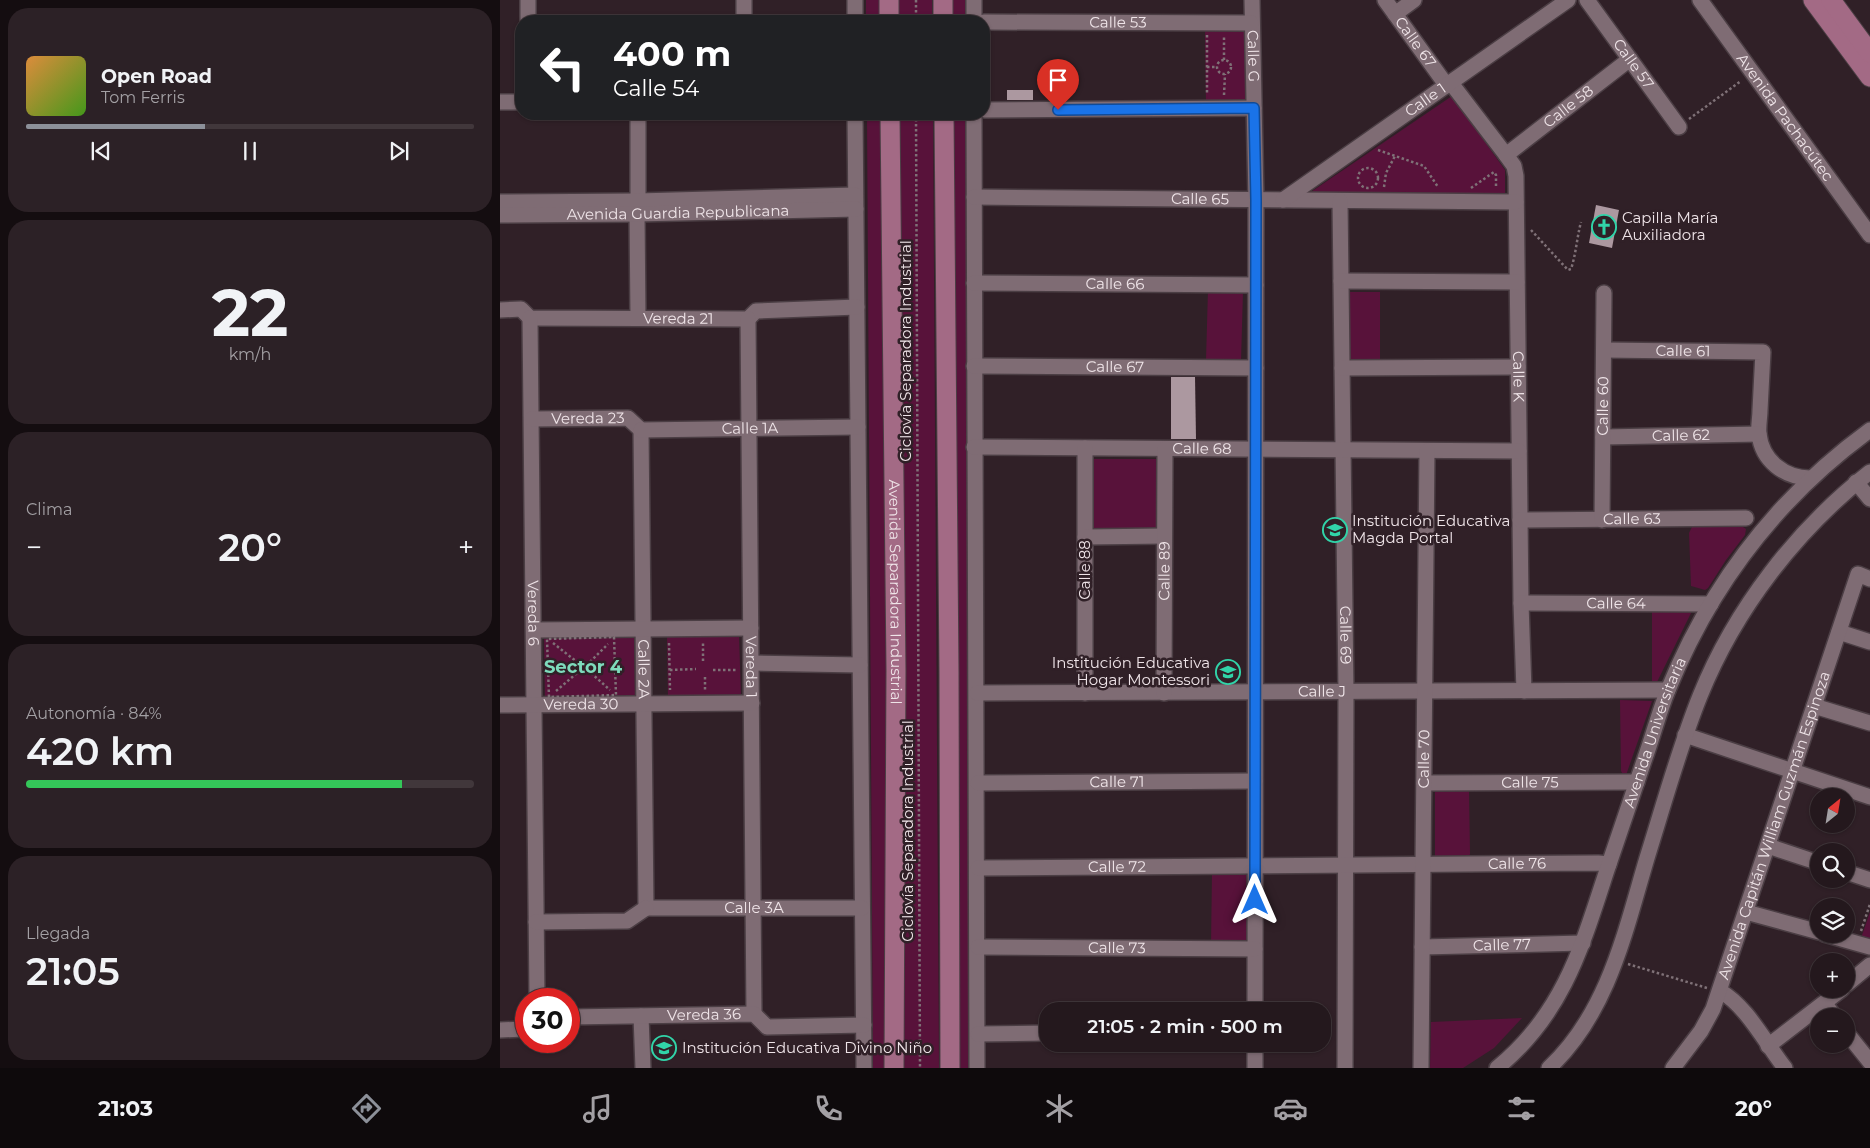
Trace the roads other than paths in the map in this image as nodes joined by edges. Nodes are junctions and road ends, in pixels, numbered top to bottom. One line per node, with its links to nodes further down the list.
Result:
1 (528, 0): 16 (street)
2 (744, 0): 17 (street)
3 (855, 0): 18 (street)
4 (889, 0): 19 (main road)
5 (943, 0): 20 (main road)
6 (974, 0): 21 (street)
7 (1252, 0): 23 (street, Calle G)
8 (1385, 0): 15 (street, Calle 67)
9 (1414, 0): 15 (street)
10 (1568, 0): 27 (street, Calle 1)
11 (1587, 0): 25 (street, Calle 57)
12 (1700, 0): 48 (street, Avenida Pachacútec)
13 (1813, 0): 26 (main road)
14 (1831, 0): 24 (main road)
15 (1395, 14): 27 (street, Calle 67)
16 (528, 15)
17 (744, 15)
18 (855, 15)
19 (889, 15)
20 (943, 15)
21 (974, 15)
22 (990, 22): 23 (street, Calle 53)
23 (1252, 23): 30 (street, Calle G)
24 (1870, 53)
25 (1630, 59): 37 (street, Calle 57); 38 (street, Calle 58)
26 (1870, 77)
27 (1449, 84): 38 (street, Calle K); 41 (street, Calle 1)
28 (500, 102): 29 (street)
29 (515, 102)
30 (1254, 108): 31 (street); 40 (street, Calle G)
31 (990, 110)
32 (638, 120): 46 (street)
33 (856, 120): 44 (street)
34 (890, 120): 160 (main road, Avenida Separadora Industrial)
35 (944, 120): 161 (main road)
36 (974, 120): 39 (street)
37 (1679, 127)
38 (1506, 155): 45 (street, Calle K)
39 (974, 197): 40 (street, Calle 65); 51 (street)
40 (1256, 200): 41 (street, Calle 65); 52 (street, Calle G)
41 (1283, 200): 42 (street, Calle 65)
42 (1340, 200): 45 (street, Calle 65); 49 (street, Calle 69)
43 (500, 202): 46 (street, Avenida Guardia Republicana)
44 (855, 202): 46 (street, Avenida Guardia Republicana); 54 (street)
45 (1516, 202): 50 (street, Calle K)
46 (638, 207): 47 (street, Avenida Guardia Republicana); 57 (street)
47 (500, 215)
48 (1870, 236)
49 (1341, 280): 50 (street); 63 (street, Calle 69)
50 (1517, 282): 61 (street, Calle K)
51 (974, 283): 52 (street, Calle 66); 60 (street)
52 (1256, 285): 62 (street, Calle G)
53 (1604, 293): 59 (street, Calle 60)
54 (857, 308): 58 (street, Vereda 21); 65 (street)
55 (500, 310): 56 (street, Vereda 21)
56 (530, 318): 57 (street, Vereda 21); 64 (street, Vereda 6)
57 (638, 318): 58 (street, Vereda 21)
58 (748, 319): 66 (street, Vereda 1)
59 (1604, 350): 69 (street, Calle 61); 70 (street, Calle 60)
60 (974, 366): 62 (street, Calle 67); 71 (street)
61 (1518, 367): 63 (street); 77 (street, Calle K)
62 (1256, 368): 74 (street, Calle G)
63 (1342, 368): 75 (street, Calle 69)
64 (532, 419): 67 (street, Vereda 23); 92 (street, Vereda 6)
65 (858, 427): 66 (street, Calle 1A); 96 (street)
66 (749, 428): 67 (street, Calle 1A); 90 (street, Vereda 1)
67 (641, 430): 91 (street, Calle 2A)
68 (1870, 430): 79 (street, Avenida Universitaria)
69 (1759, 434): 70 (street, Calle 62); 79 (street)
70 (1603, 437): 84 (street, Calle 60)
71 (974, 447): 72 (street, Calle 68); 103 (street)
72 (1085, 448): 73 (street, Calle 68); 86 (street, Calle 88)
73 (1165, 449): 74 (street, Calle 68); 85 (street, Calle 89)
74 (1256, 449): 75 (street, Calle 68); 101 (street, Calle G)
75 (1343, 450): 76 (street, Calle 68); 102 (street, Calle 69)
76 (1427, 450): 77 (street, Calle 68); 98 (street, Calle 70)
77 (1519, 451): 83 (street, Calle K)
78 (1870, 472): 80 (street, Avenida Universitaria)
79 (1810, 478): 89 (street, Avenida Universitaria)
80 (1856, 482): 81 (street); 111 (street, Avenida Universitaria)
81 (1870, 499)
82 (1746, 518): 84 (street, Calle 63)
83 (1520, 520): 84 (street, Calle 63); 88 (street, Calle K)
84 (1602, 520)
85 (1164, 536): 86 (street); 100 (street, Calle 89)
86 (1085, 537): 104 (street, Calle 88)
87 (1864, 577): 93 (street, Avenida Capitán William Guzmán Espinoza)
88 (1521, 603): 89 (street, Calle 64); 99 (street, Calle K)
89 (1711, 604): 97 (street, Avenida Universitaria)
90 (751, 628): 91 (street); 95 (street, Vereda 1)
91 (643, 629): 92 (street); 105 (street, Calle 2A)
92 (534, 630): 107 (street, Vereda 6)
93 (1839, 632): 94 (street); 109 (street, Avenida Capitán William Guzmán Espinoza)
94 (1870, 642)
95 (744, 663): 96 (street); 106 (street, Vereda 1)
96 (860, 665): 129 (street)
97 (1668, 690): 99 (street, Calle J); 116 (street, Avenida Universitaria)
98 (1424, 691): 99 (street, Calle J); 102 (street, Calle J); 115 (street, Calle 70)
99 (1524, 691)
100 (1164, 692): 101 (street, Calle J); 104 (street, Calle J)
101 (1255, 692): 102 (street, Calle J); 113 (street, Calle G)
102 (1346, 692): 122 (street, Calle 69)
103 (977, 693): 104 (street, Calle J); 114 (street)
104 (1085, 693)
105 (644, 704): 106 (street, Vereda 30); 107 (street, Vereda 30); 127 (street, Calle 2A)
106 (752, 704): 128 (street, Vereda 1)
107 (535, 705): 108 (street, Vereda 30); 131 (street, Vereda 6)
108 (500, 706)
109 (1814, 706): 110 (street); 112 (street, Avenida Capitán William Guzmán Espinoza)
110 (1870, 723)
111 (1685, 735): 112 (street); 167 (street, Avenida Universitaria)
112 (1793, 771): 117 (street); 118 (street, Avenida Capitán William Guzmán Espinoza)
113 (1255, 781): 114 (street, Calle 71); 123 (street, Calle G)
114 (978, 782): 124 (street)
115 (1424, 782): 116 (street, Calle 75); 121 (street, Calle 70)
116 (1637, 782): 120 (street, Avenida Universitaria)
117 (1870, 797)
118 (1768, 846): 119 (street); 130 (street, Avenida Capitán William Guzmán Espinoza)
119 (1810, 860)
120 (1609, 864): 121 (street, Calle 76); 133 (street, Avenida Universitaria)
121 (1423, 865): 122 (street, Calle 76); 135 (street, Calle 70)
122 (1345, 866): 123 (street, Calle 72); 164 (street, Calle 69)
123 (1256, 867): 124 (street, Calle 72); 136 (street, Calle G)
124 (978, 868): 134 (street)
125 (1855, 875): 126 (street)
126 (1870, 880)
127 (646, 908): 128 (street, Calle 3A); 131 (street)
128 (754, 908): 129 (street, Calle 3A); 145 (street, Vereda 1)
129 (862, 908): 148 (street)
130 (1746, 912): 132 (street); 140 (street, Avenida Capitán William Guzmán Espinoza)
131 (536, 922): 139 (street, Vereda 6)
132 (1810, 930)
133 (1583, 943): 135 (street, Calle 77); 166 (street, Avenida Universitaria)
134 (978, 947): 136 (street, Calle 73); 152 (street)
135 (1422, 947): 165 (street, Calle 70)
136 (1255, 949): 142 (street, Calle G)
137 (1870, 965): 138 (street)
138 (1855, 978)
139 (537, 988)
140 (1720, 992): 154 (street); 168 (street, Avenida Capitán William Guzmán Espinoza)
141 (1832, 998): 143 (street)
142 (1255, 1002)
143 (1825, 1004): 144 (street); 154 (street)
144 (1828, 1008)
145 (754, 1014): 146 (street, Vereda 36); 148 (street, Vereda 36)
146 (641, 1016): 147 (street, Vereda 36); 158 (street)
147 (580, 1017)
148 (864, 1025): 159 (street)
149 (515, 1029): 150 (street)
150 (500, 1030)
151 (1039, 1032): 152 (street)
152 (978, 1034): 162 (street)
153 (1855, 1043): 156 (street)
154 (1768, 1046): 157 (street)
155 (1255, 1052): 163 (street)
156 (1870, 1062)
157 (1781, 1066)
158 (643, 1068)
159 (864, 1068)
160 (894, 1068)
161 (950, 1068)
162 (977, 1068)
163 (1255, 1068)
164 (1345, 1068)
165 (1422, 1068)
166 (1497, 1068)
167 (1549, 1068)
168 (1673, 1068)

